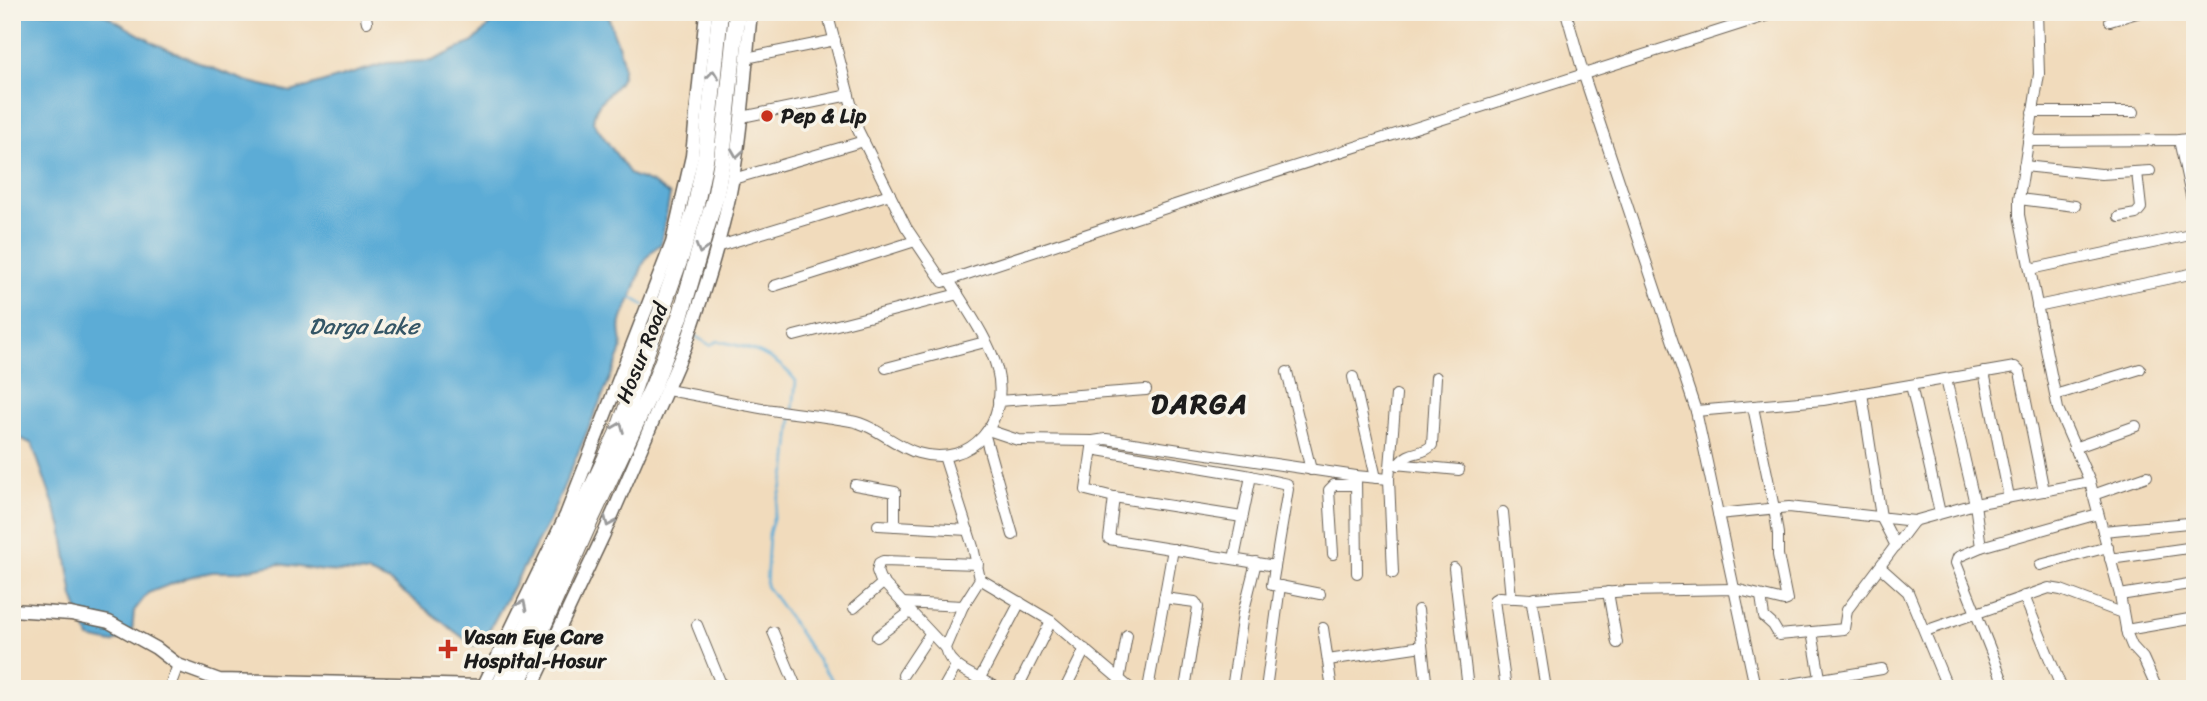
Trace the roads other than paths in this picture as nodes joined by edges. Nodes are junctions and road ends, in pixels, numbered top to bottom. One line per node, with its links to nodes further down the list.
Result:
1 (706, 12): 39 (street)
2 (720, 12): 39 (highway, Hosur Road, one-way to 2)
3 (737, 12): 41 (highway, Hosur Road, one-way to 41)
4 (751, 12): 12 (street)
5 (827, 12): 11 (street)
6 (1566, 12): 13 (street)
7 (1778, 12): 13 (street)
8 (2037, 12): 16 (street)
9 (2140, 12): 10 (street)
10 (2110, 22)
11 (835, 40): 12 (street); 14 (street)
12 (746, 58): 17 (street)
13 (1584, 76): 36 (street); 60 (street)
14 (849, 94): 17 (street); 20 (street)
15 (2134, 111): 16 (street)
16 (2032, 112): 21 (street)
17 (742, 117): 25 (street, one-way to 25)
18 (2195, 138): 19 (street)
19 (2179, 140): 21 (street); 29 (street)
20 (864, 141): 25 (street); 26 (street)
21 (2028, 141): 22 (street)
22 (2024, 166): 24 (street); 27 (street)
23 (2150, 171): 24 (street)
24 (2137, 172): 30 (street)
25 (733, 179): 33 (street)
26 (890, 194): 32 (street); 33 (street)
27 (2019, 199): 28 (street); 34 (street)
28 (2075, 206)
29 (2195, 214)
30 (2119, 217)
31 (2195, 234): 34 (street)
32 (915, 241): 36 (street); 37 (street)
33 (716, 247): 41 (street)
34 (2031, 269): 40 (street)
35 (2195, 272): 40 (street)
36 (949, 280): 38 (street)
37 (774, 286)
38 (958, 294): 42 (street); 43 (street)
39 (657, 305): 162 (highway, Hosur Road, one-way to 39)
40 (2037, 306): 57 (street)
41 (688, 318): 44 (highway, Hosur Road)
42 (794, 336)
43 (985, 342): 45 (street); 58 (street)
44 (678, 345): 53 (street); 165 (highway, Hosur Road)
45 (886, 368)
46 (2140, 369): 57 (street)
47 (1287, 372): 67 (street)
48 (1984, 372): 51 (street); 76 (street); 79 (street)
49 (1353, 377): 71 (street)
50 (1436, 377): 66 (street)
51 (1946, 379): 52 (street); 80 (street)
52 (1912, 385): 55 (street); 83 (street)
53 (667, 390): 65 (street); 166 (street, one-way to 166)
54 (1146, 390): 58 (street)
55 (1862, 393): 59 (street); 87 (street)
56 (1396, 395): 66 (street)
57 (2055, 396): 64 (street)
58 (998, 401): 62 (street)
59 (1753, 407): 60 (street); 81 (street)
60 (1696, 411): 84 (street)
61 (2136, 426): 64 (street)
62 (986, 433): 63 (street); 65 (street); 94 (street)
63 (1093, 445): 67 (street); 69 (street); 78 (street)
64 (2074, 448): 74 (street)
65 (944, 456): 92 (street)
66 (1394, 464): 68 (street); 72 (street)
67 (1311, 470): 73 (street)
68 (1459, 470)
69 (1251, 476): 86 (street); 106 (street)
70 (2147, 476): 77 (street)
71 (1376, 478): 72 (street); 73 (street)
72 (1389, 479): 110 (street)
73 (1356, 481): 100 (street); 109 (street)
74 (2090, 482): 76 (street); 77 (street)
75 (855, 485): 91 (street)
76 (2043, 491): 79 (street)
77 (2093, 495): 85 (street)
78 (1114, 497): 86 (street); 99 (street)
79 (2009, 497): 80 (street)
80 (1975, 504): 83 (street); 96 (street)
81 (1774, 508): 84 (street); 87 (street); 119 (street)
82 (1503, 512): 122 (street)
83 (1940, 513): 88 (street)
84 (1718, 514): 115 (street)
85 (2098, 514): 93 (street); 96 (street)
86 (1242, 517): 101 (street)
87 (1881, 517): 88 (street); 95 (street)
88 (1914, 521): 95 (street)
89 (2188, 523): 93 (street)
90 (878, 525): 91 (street)
91 (895, 526): 92 (street)
92 (968, 530): 104 (street)
93 (2103, 531): 97 (street)
94 (1013, 535)
95 (1896, 547): 107 (street)
96 (1981, 547): 131 (street)
97 (2108, 547): 102 (street); 105 (street)
98 (2195, 547): 102 (street)
99 (1173, 550): 101 (street); 121 (street)
100 (1333, 554)
101 (1234, 559): 103 (street)
102 (2110, 559): 118 (street)
103 (1256, 562): 106 (street); 176 (street)
104 (978, 564): 111 (street); 112 (street)
105 (2040, 565)
106 (1275, 566): 114 (street)
107 (1880, 567): 138 (street); 140 (street)
108 (1454, 568): 180 (street)
109 (1357, 573)
110 (1393, 573)
111 (980, 579): 124 (street); 126 (street)
112 (884, 583): 125 (street); 127 (street)
113 (2195, 583): 118 (street)
114 (1280, 586): 117 (street); 177 (street)
115 (1735, 589): 116 (street); 119 (street); 155 (street)
116 (1608, 592): 123 (street); 144 (street)
117 (1320, 594)
118 (2120, 595): 132 (street)
119 (1761, 596): 140 (street)
120 (2024, 596): 131 (street); 132 (street); 185 (street)
121 (1164, 598): 174 (street); 175 (street)
122 (1511, 598): 123 (street); 181 (street)
123 (1532, 599): 182 (street)
124 (1020, 602): 134 (street); 153 (street)
125 (902, 603): 126 (street); 130 (street)
126 (963, 607): 146 (street)
127 (854, 608)
128 (12, 610): 149 (street)
129 (1418, 610): 145 (street)
130 (910, 612): 141 (street); 143 (street)
131 (1976, 612): 138 (street); 184 (street)
132 (2122, 613): 137 (street)
133 (2195, 618): 137 (street)
134 (1051, 621): 147 (street); 171 (street)
135 (697, 625): 167 (street)
136 (1322, 628): 148 (street)
137 (2126, 630): 186 (street)
138 (1925, 631): 183 (street)
139 (773, 632): 168 (street)
140 (1812, 632): 158 (street)
141 (930, 634): 146 (street); 152 (street)
142 (1127, 635): 154 (street)
143 (877, 637)
144 (1617, 643)
145 (1422, 646): 148 (street); 163 (street)
146 (944, 648): 150 (street)
147 (1086, 649): 154 (street); 172 (street)
148 (1328, 660): 178 (street)
149 (178, 665): 156 (street); 164 (street)
150 (956, 666): 153 (street); 169 (street)
151 (1882, 669): 158 (street)
152 (903, 675)
153 (981, 682): 170 (street)
154 (1115, 682): 173 (street)
155 (1754, 682)
156 (257, 684): 157 (street)
157 (336, 685): 159 (street)
158 (1822, 685): 161 (street)
159 (374, 686): 160 (street)
160 (412, 687): 162 (street)
161 (1773, 687)
162 (488, 688)
163 (1427, 688): 179 (street)
164 (169, 689)
165 (515, 689)
166 (531, 689)
167 (723, 689)
168 (797, 689)
169 (943, 689)
170 (1000, 689)
171 (1017, 689)
172 (1066, 689)
173 (1131, 689)
174 (1148, 689)
175 (1185, 689)
176 (1233, 689)
177 (1266, 689)
178 (1332, 689)
179 (1422, 689)
180 (1468, 689)
181 (1506, 689)
182 (1546, 689)
183 (1948, 689)
184 (2006, 689)
185 (2062, 689)
186 (2157, 689)

